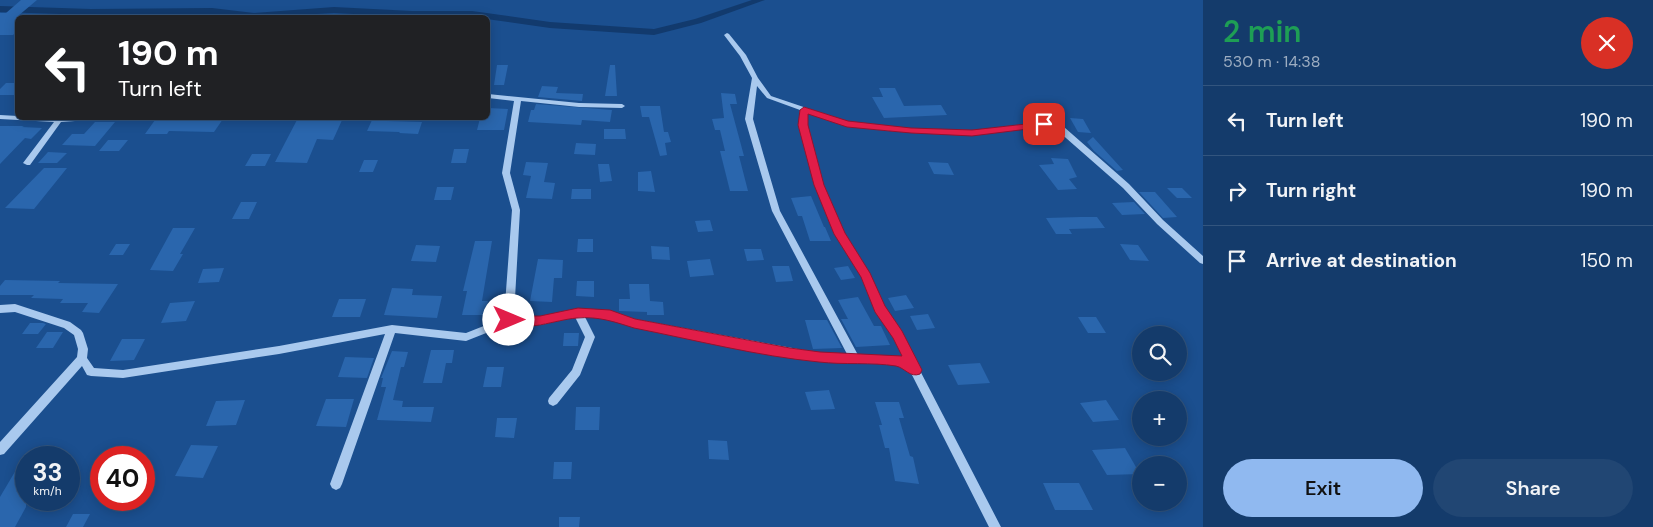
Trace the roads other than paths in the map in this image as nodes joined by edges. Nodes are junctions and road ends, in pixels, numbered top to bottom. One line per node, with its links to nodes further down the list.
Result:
1 (727, 36): 2 (street)
2 (755, 78): 6 (street); 17 (street)
3 (490, 96): 4 (street)
4 (518, 100): 5 (street); 14 (street)
5 (622, 106)
6 (804, 110): 11 (street); 18 (street)
7 (0, 117): 8 (street)
8 (15, 118)
9 (59, 120): 10 (street)
10 (27, 164)
11 (1203, 261)
12 (0, 309): 16 (street)
13 (578, 313): 14 (street); 17 (street); 19 (street)
14 (509, 320): 15 (street)
15 (392, 329): 16 (street); 21 (street)
16 (82, 359): 20 (street)
17 (855, 359): 18 (street)
18 (915, 370): 22 (street)
19 (553, 401)
20 (0, 450)
21 (336, 484)
22 (995, 527)

